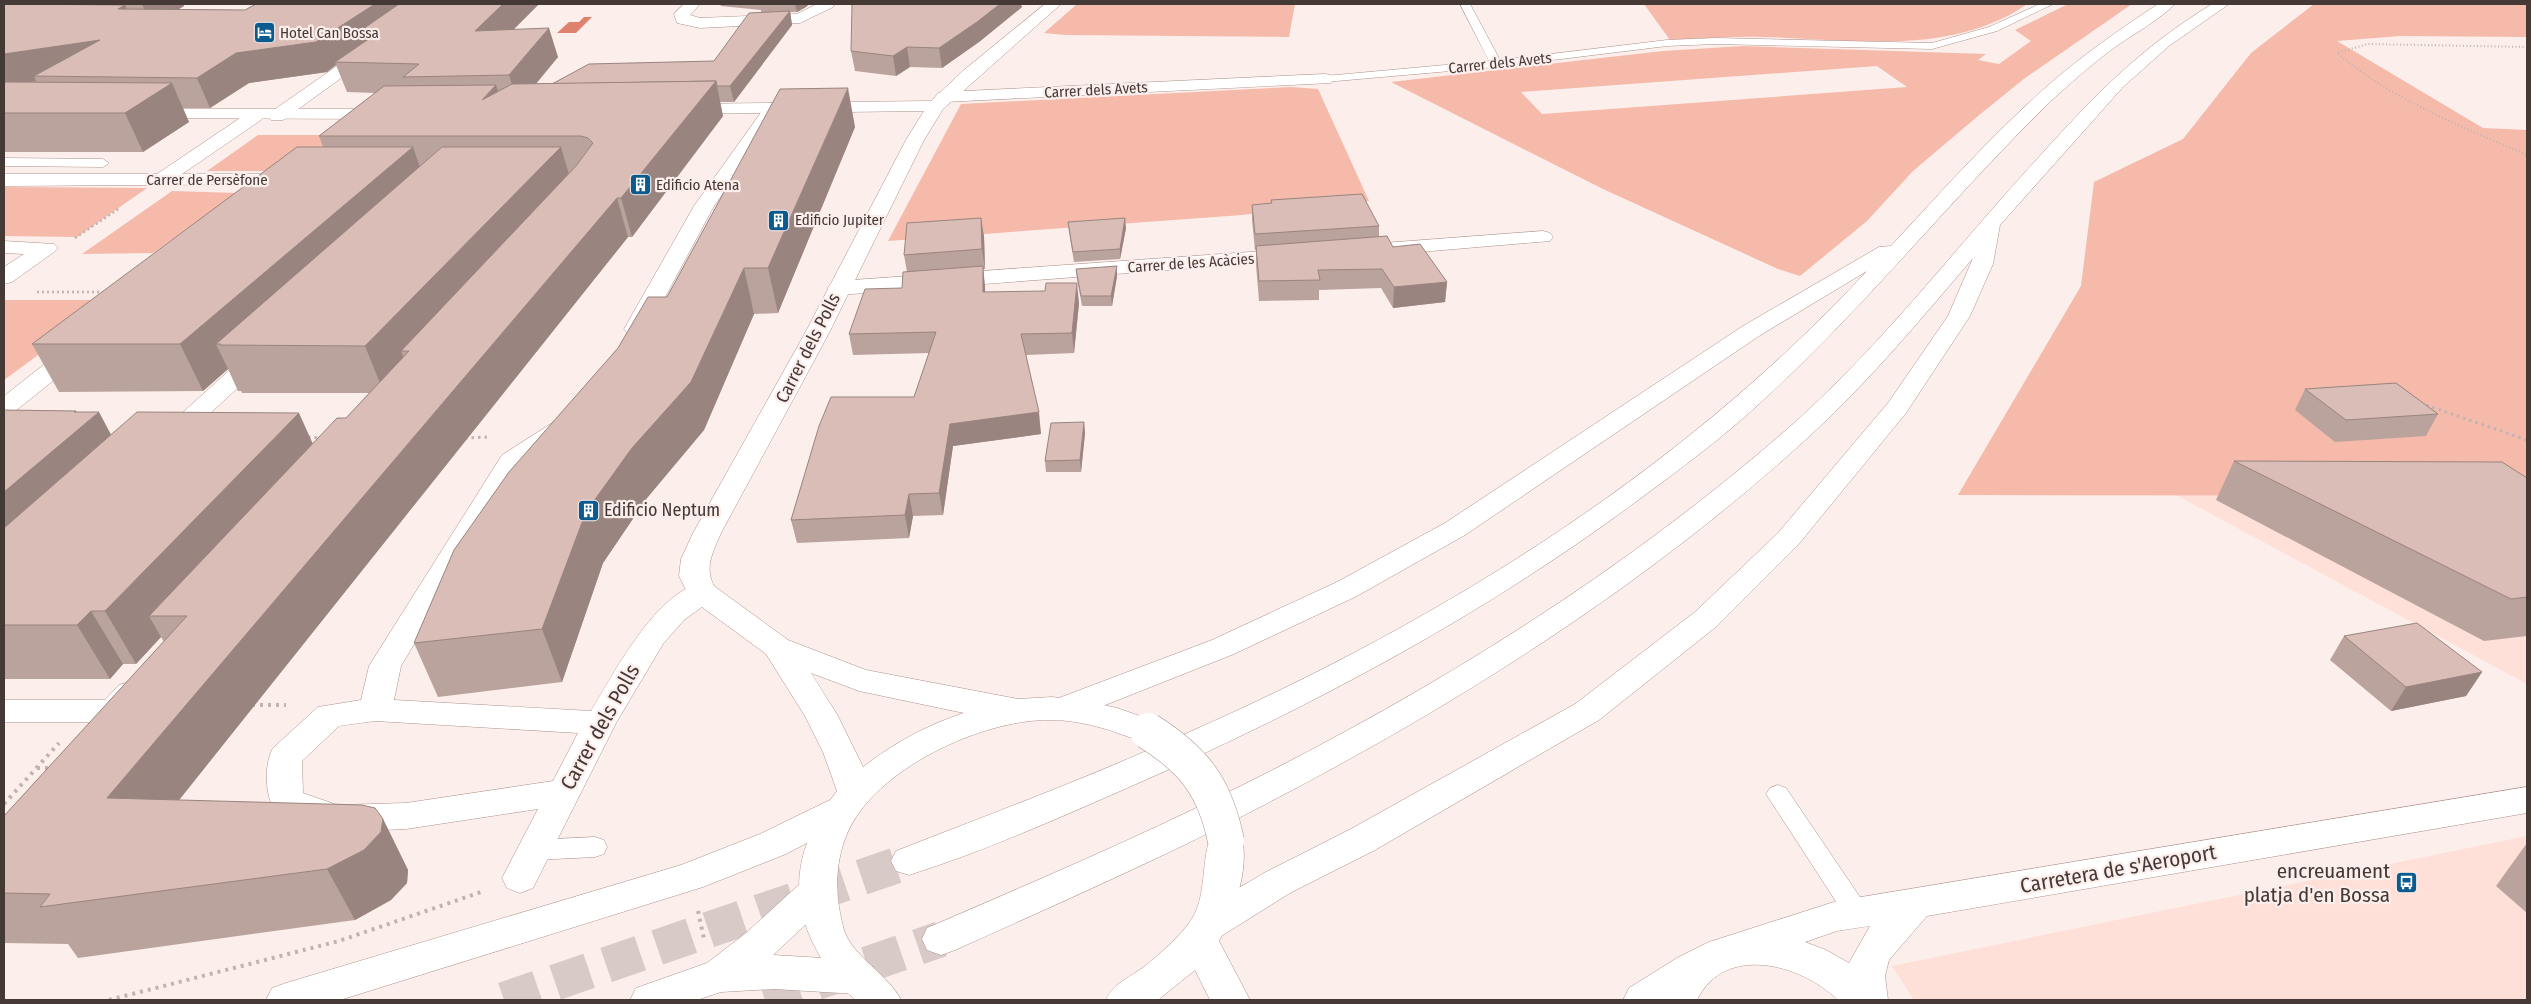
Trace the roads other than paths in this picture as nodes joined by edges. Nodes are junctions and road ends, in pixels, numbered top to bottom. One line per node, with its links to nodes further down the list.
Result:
1 (693, 4): 2 (main road)
2 (828, 4)
3 (1054, 4): 11 (main road, Carrer dels Polls)
4 (1465, 4): 9 (lane)
5 (2048, 4): 9 (lane, Carrer dels Avets)
6 (2168, 4): 25 (main road)
7 (2222, 4): 23 (main road)
8 (381, 43): 17 (main road)
9 (1496, 64): 10 (lane, Carrer dels Avets)
10 (1325, 79): 11 (main road, Carrer dels Avets)
11 (940, 102): 12 (main road, Carrer dels Avets); 30 (main road, Carrer dels Polls)
12 (774, 108): 13 (main road, Carrer dels Avets); 33 (main road)
13 (666, 109)
14 (129, 114): 16 (main road)
15 (403, 114): 17 (main road)
16 (255, 116): 17 (main road); 21 (main road)
17 (277, 116)
18 (4, 162): 19 (lane)
19 (103, 163)
20 (4, 180): 21 (main road, Carrer de Persèfone)
21 (161, 180): 22 (main road, Carrer de Persèfone)
22 (276, 198)
23 (1993, 220): 56 (main road); 57 (main road)
24 (1543, 237): 27 (main road)
25 (1909, 237): 40 (main road); 51 (main road)
26 (4, 247): 29 (main road)
27 (1364, 250)
28 (1314, 254): 30 (main road, Carrer de les Acàcies)
29 (4, 277)
30 (839, 288): 37 (main road, Carrer dels Polls)
31 (97, 334): 34 (main road)
32 (280, 336): 36 (main road)
33 (622, 350)
34 (4, 408)
35 (580, 411): 41 (main road)
36 (149, 456)
37 (702, 592): 38 (main road); 44 (main road, Carrer dels Polls)
38 (777, 647): 42 (main road); 47 (main road)
39 (147, 674): 43 (main road)
40 (1063, 709): 42 (main road); 56 (main road, bridge)
41 (374, 710): 44 (main road); 45 (main road)
42 (1017, 710): 47 (main road)
43 (4, 711)
44 (600, 723): 45 (main road, Carrer dels Polls)
45 (564, 792): 50 (main road, Carrer dels Polls)
46 (1778, 794): 55 (lane)
47 (849, 800): 53 (main road); 62 (main road)
48 (2527, 800): 54 (main road, Carretera de s'Aeroport)
49 (595, 847): 50 (lane)
50 (534, 850): 52 (main road, Carrer dels Polls)
51 (909, 861)
52 (520, 878)
53 (817, 891): 60 (main road); 61 (main road)
54 (1916, 903): 55 (main road, Carretera de s'Aeroport); 69 (main road)
55 (1857, 913): 58 (main road, Carretera de s'Aeroport)
56 (1204, 932): 64 (main road); 65 (main road)
57 (941, 939)
58 (1734, 950): 59 (main road, Carretera de s'Aeroport); 68 (main road)
59 (1699, 965): 66 (main road, Carretera de s'Aeroport); 67 (main road)
60 (717, 976): 61 (main road); 63 (main road)
61 (869, 989)
62 (286, 1000)
63 (650, 1000)
64 (1126, 1000)
65 (1230, 1000)
66 (1643, 1000)
67 (1677, 1000)
68 (1863, 1000)
69 (1868, 1000)

